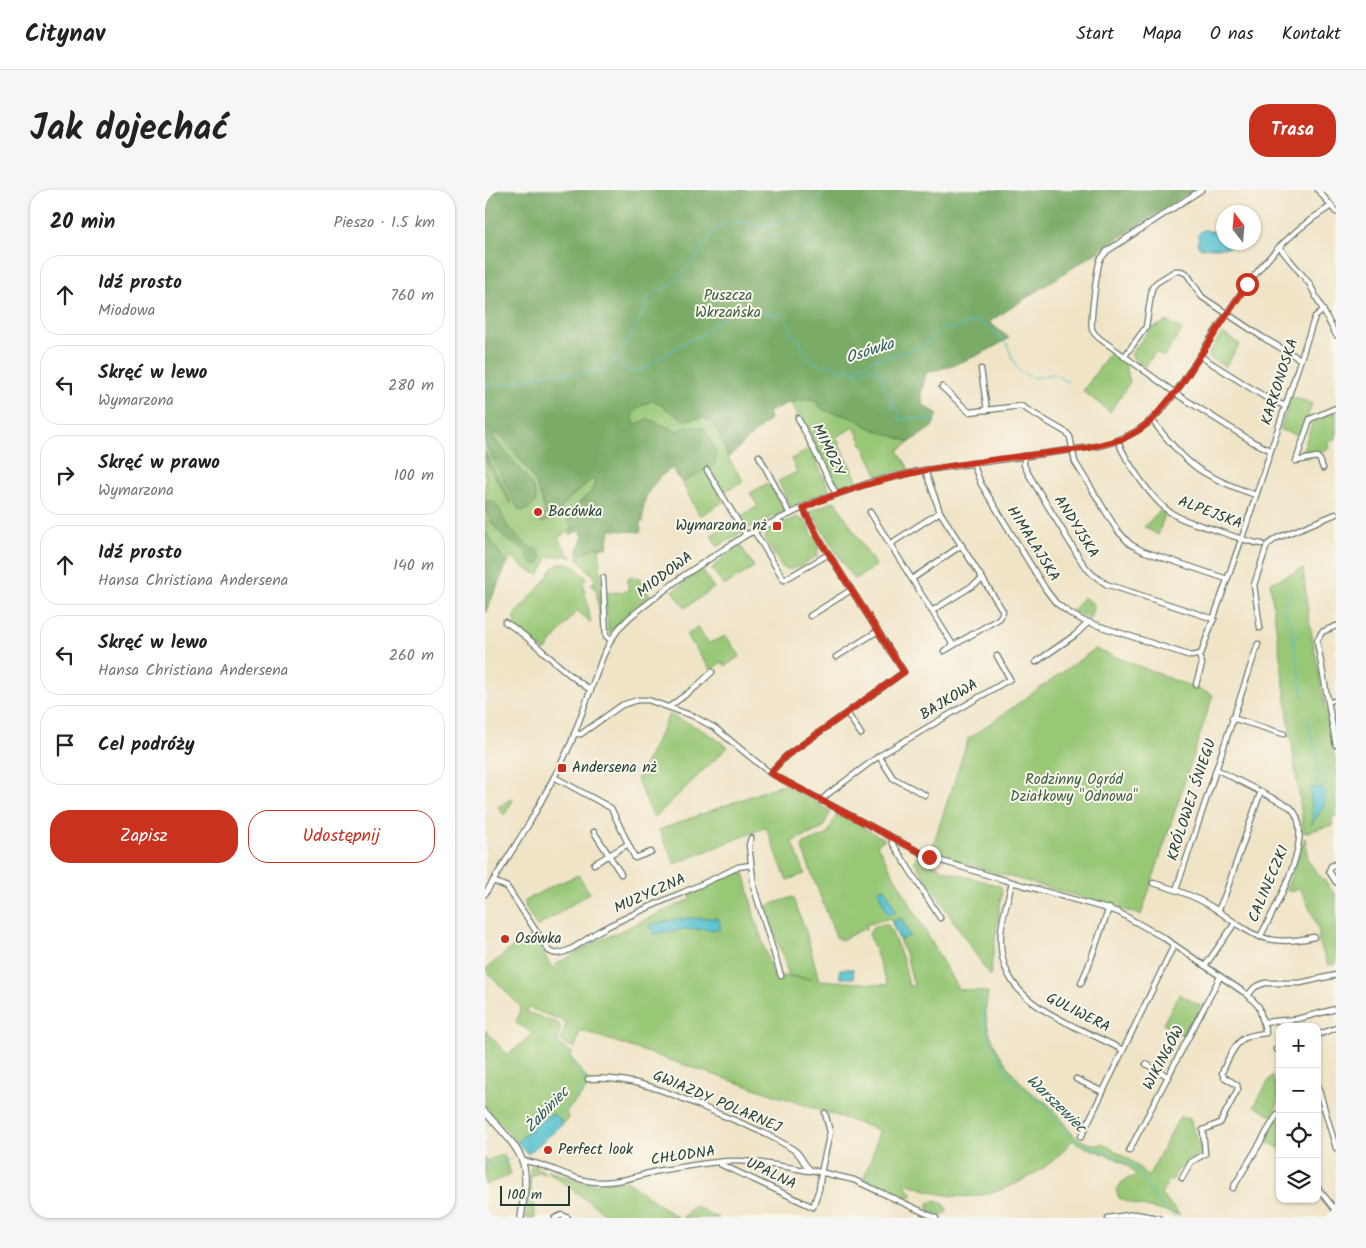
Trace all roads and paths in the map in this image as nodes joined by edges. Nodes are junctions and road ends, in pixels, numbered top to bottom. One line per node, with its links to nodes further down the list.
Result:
1 (1201, 190): 9 (street)
2 (1318, 190): 3 (street)
3 (1331, 206): 4 (street); 5 (street, MIODOWA)
4 (1336, 212)
5 (1279, 247): 6 (street); 7 (street, MIODOWA)
6 (1323, 310): 8 (street); 11 (street, KARKONOSKA)
7 (1227, 314): 9 (street); 10 (street, MIODOWA); 11 (street)
8 (1336, 335)
9 (1124, 356): 14 (street)
10 (1200, 356): 14 (street, MIODOWA); 15 (street)
11 (1301, 359): 15 (street, KARKONOSKA)
12 (981, 369): 17 (street)
13 (942, 387): 17 (street)
14 (1175, 393): 19 (street, MIODOWA); 22 (street)
15 (1285, 406): 22 (street, KARKONOSKA)
16 (1336, 408): 26 (street)
17 (987, 410): 21 (street)
18 (798, 418): 31 (street, MIMOZY)
19 (1152, 420): 20 (street, MIODOWA); 32 (street)
20 (1119, 440): 21 (street, MIODOWA); 40 (street, ALPEJSKA)
21 (1072, 450): 24 (street, MIODOWA); 49 (street)
22 (1270, 450): 32 (street, KARKONOSKA)
23 (759, 456): 36 (street)
24 (1023, 456): 25 (street, MIODOWA); 53 (street, ANDYJSKA)
25 (973, 463): 28 (street, MIODOWA); 55 (street, HIMALAJSKA)
26 (1323, 468)
27 (707, 470): 30 (street)
28 (925, 470): 31 (street, MIODOWA); 35 (street)
29 (716, 474): 30 (street)
30 (711, 477): 39 (street)
31 (836, 494): 33 (street, MIODOWA)
32 (1256, 494): 40 (street, KARKONOSKA)
33 (803, 508): 36 (street, MIODOWA); 45 (street)
34 (870, 512): 42 (street)
35 (940, 512): 42 (street); 44 (street)
36 (790, 514): 38 (street, MIODOWA)
37 (1336, 514): 41 (street)
38 (754, 531): 39 (street, MIODOWA); 45 (street)
39 (746, 535): 59 (street, MIODOWA)
40 (1241, 538): 43 (street, ALPEJSKA); 49 (street)
41 (1269, 543): 43 (street, ALPEJSKA); 57 (street)
42 (890, 544): 47 (street)
43 (1261, 544)
44 (962, 545): 47 (street); 48 (street)
45 (829, 554): 50 (street)
46 (603, 578): 59 (street)
47 (911, 578): 51 (street)
48 (983, 579): 51 (street); 61 (street)
49 (1227, 579): 53 (street)
50 (851, 590): 52 (street); 58 (street)
51 (932, 611): 61 (street)
52 (810, 616)
53 (1214, 619): 63 (street)
54 (505, 622): 69 (street)
55 (1089, 622): 63 (street, HIMALAJSKA); 66 (street)
56 (1336, 626): 71 (street)
57 (1260, 628)
58 (878, 631): 65 (street); 73 (street)
59 (611, 640): 69 (street, MIODOWA)
60 (1258, 644): 74 (street, KRÓLOWEJ ŚNIEGU)
61 (953, 646): 62 (street)
62 (945, 651)
63 (1199, 655): 68 (street)
64 (997, 656): 79 (street, BAJKOWA)
65 (836, 657)
66 (1035, 662)
67 (712, 672): 72 (street)
68 (1196, 684)
69 (591, 690): 75 (street, MIODOWA)
70 (1336, 700): 71 (street)
71 (1328, 702): 78 (street)
72 (669, 707): 75 (street); 81 (street)
73 (847, 713): 76 (street); 81 (street)
74 (1232, 718): 77 (street); 80 (street, KRÓLOWEJ ŚNIEGU)
75 (574, 734): 82 (street, MIODOWA)
76 (861, 734)
77 (1284, 734)
78 (1336, 745)
79 (879, 756): 84 (street); 85 (street, BAJKOWA)
80 (1216, 769): 83 (street, CALINECZKI); 100 (street, KRÓLOWEJ ŚNIEGU)
81 (770, 773): 85 (street)
82 (554, 774): 89 (street); 96 (street, MIODOWA)
83 (1261, 791): 103 (street); 106 (street, CALINECZKI)
84 (925, 795)
85 (821, 800): 88 (street)
86 (594, 832): 91 (street)
87 (751, 838): 94 (street)
88 (894, 838): 97 (street); 104 (street)
89 (628, 844): 90 (street); 91 (street)
90 (651, 852)
91 (609, 855): 92 (street); 95 (street)
92 (594, 864)
93 (1336, 864): 99 (street)
94 (751, 865): 96 (street, MUZYCZNA); 111 (street)
95 (621, 874)
96 (493, 881): 101 (street, MIODOWA)
97 (1011, 882): 102 (street); 119 (street, GULIWERA)
98 (1153, 882): 100 (street)
99 (1336, 882)
100 (1176, 890): 103 (street)
101 (485, 894)
102 (1109, 908): 108 (street); 113 (street)
103 (1218, 911): 105 (street)
104 (940, 918)
105 (1235, 923): 106 (street); 109 (street)
106 (1260, 937): 107 (street)
107 (1314, 937)
108 (1174, 945): 109 (street); 119 (street)
109 (1205, 966): 112 (street)
110 (1336, 975): 114 (street)
111 (781, 976)
112 (1220, 977): 114 (street); 121 (street, WIKINGÓW)
113 (1081, 983)
114 (1247, 995): 116 (street)
115 (1336, 1009): 116 (street)
116 (1264, 1022): 135 (street)
117 (1336, 1028): 118 (street)
118 (1321, 1034)
119 (1123, 1050): 124 (street)
120 (1146, 1064): 121 (street)
121 (1169, 1076): 131 (street, WIKINGÓW)
122 (588, 1079): 134 (street, GWIAZDY POLARNEJ)
123 (1076, 1079): 124 (street)
124 (1103, 1092): 129 (street)
125 (1321, 1097): 130 (street)
126 (485, 1112): 132 (street)
127 (825, 1113): 134 (street)
128 (1279, 1113): 136 (street)
129 (1081, 1137)
130 (1336, 1148)
131 (1129, 1151)
132 (522, 1161): 133 (street, CHŁODNA); 139 (street)
133 (719, 1163): 134 (street, CHŁODNA); 134 (street, UPALNA)
134 (821, 1173): 142 (street, GWIAZDY POLARNEJ)
135 (1182, 1178)
136 (1233, 1188)
137 (1321, 1192): 138 (street)
138 (1336, 1211)
139 (521, 1218)
140 (555, 1218): 141 (street)
141 (569, 1218)
142 (936, 1218)
143 (1110, 1218): 144 (street)
144 (1159, 1218)

